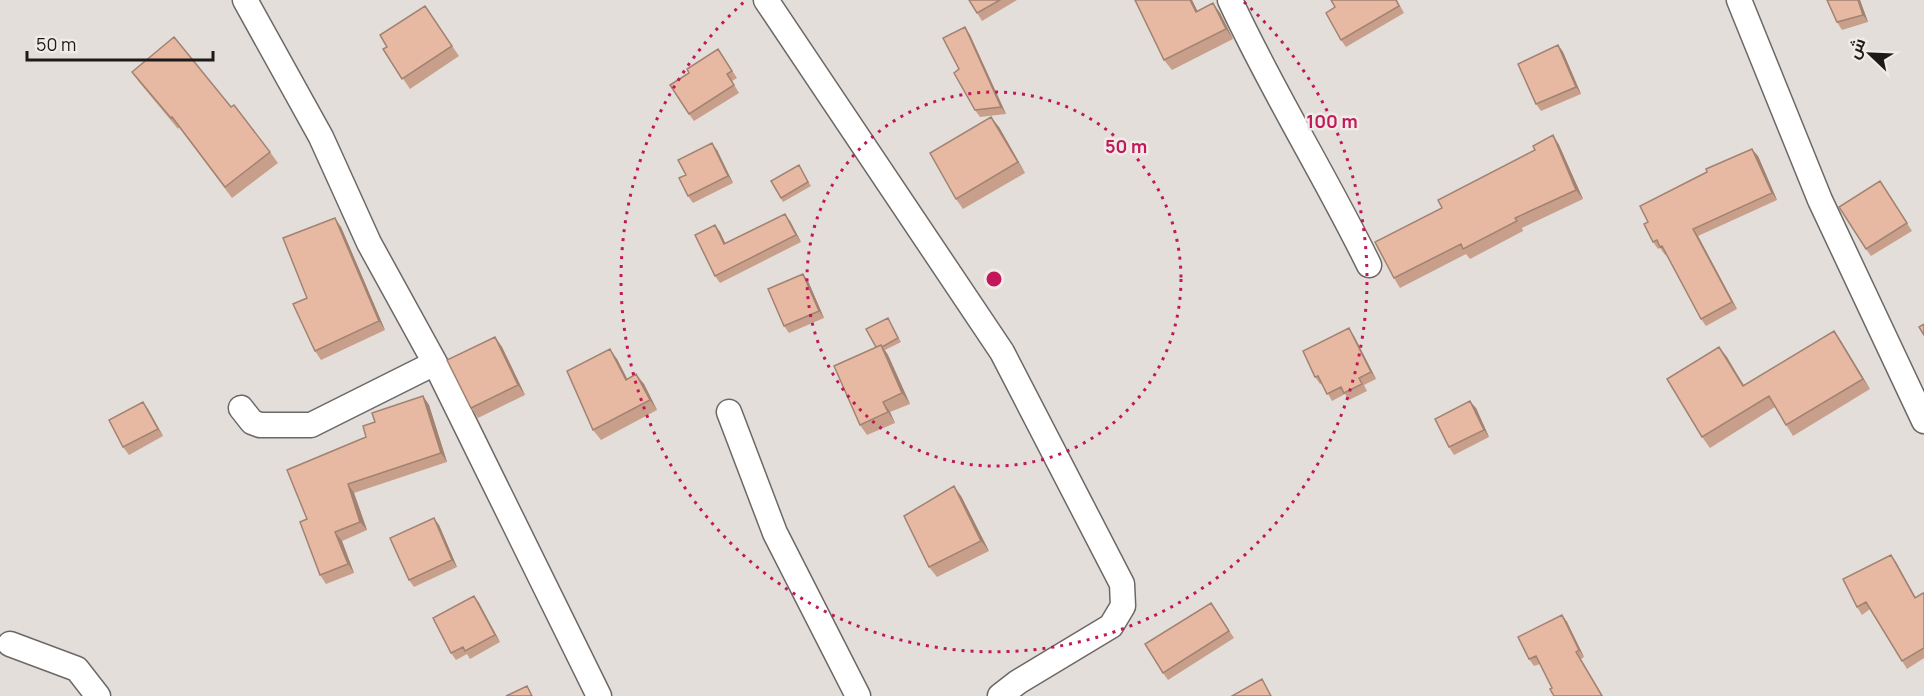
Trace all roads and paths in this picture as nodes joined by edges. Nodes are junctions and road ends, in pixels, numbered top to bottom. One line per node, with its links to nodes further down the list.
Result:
1 (245, 0): 6 (street)
2 (766, 0): 14 (street)
3 (1230, 0): 5 (street)
4 (1738, 0): 9 (street)
5 (1369, 266)
6 (435, 363): 7 (street); 12 (street)
7 (241, 408)
8 (729, 412): 13 (street)
9 (1924, 421)
10 (10, 644): 11 (street)
11 (98, 696)
12 (599, 696)
13 (858, 696)
14 (1000, 696)

